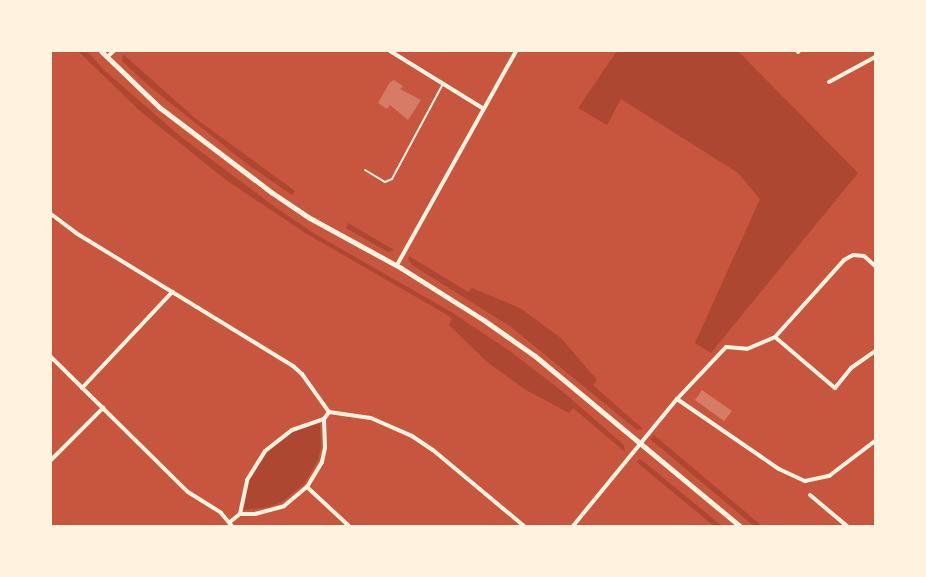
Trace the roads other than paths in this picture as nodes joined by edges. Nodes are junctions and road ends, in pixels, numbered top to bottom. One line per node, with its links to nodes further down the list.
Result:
1 (101, 51): 6 (street)
2 (114, 51): 6 (street)
3 (390, 51): 8 (street)
4 (516, 51): 9 (street)
5 (875, 57): 7 (street)
6 (106, 58): 12 (street)
7 (829, 82)
8 (444, 83): 9 (street); 10 (lane)
9 (484, 109): 12 (street)
10 (365, 170)
11 (51, 214): 14 (street)
12 (397, 266): 24 (street)
13 (875, 266): 15 (street)
14 (172, 292): 18 (street); 21 (street)
15 (775, 337): 16 (street); 19 (street)
16 (875, 351)
17 (51, 357): 18 (street)
18 (82, 388): 20 (street)
19 (677, 399): 23 (street); 24 (street)
20 (103, 408): 25 (street); 29 (street)
21 (329, 412): 22 (street); 31 (street)
22 (324, 419): 26 (street); 28 (street)
23 (875, 441)
24 (641, 443): 32 (street); 33 (street)
25 (51, 460)
26 (307, 487): 28 (street); 30 (street)
27 (810, 495): 34 (street)
28 (240, 514): 29 (street)
29 (231, 524)
30 (349, 526)
31 (524, 526)
32 (573, 526)
33 (740, 526)
34 (847, 526)

